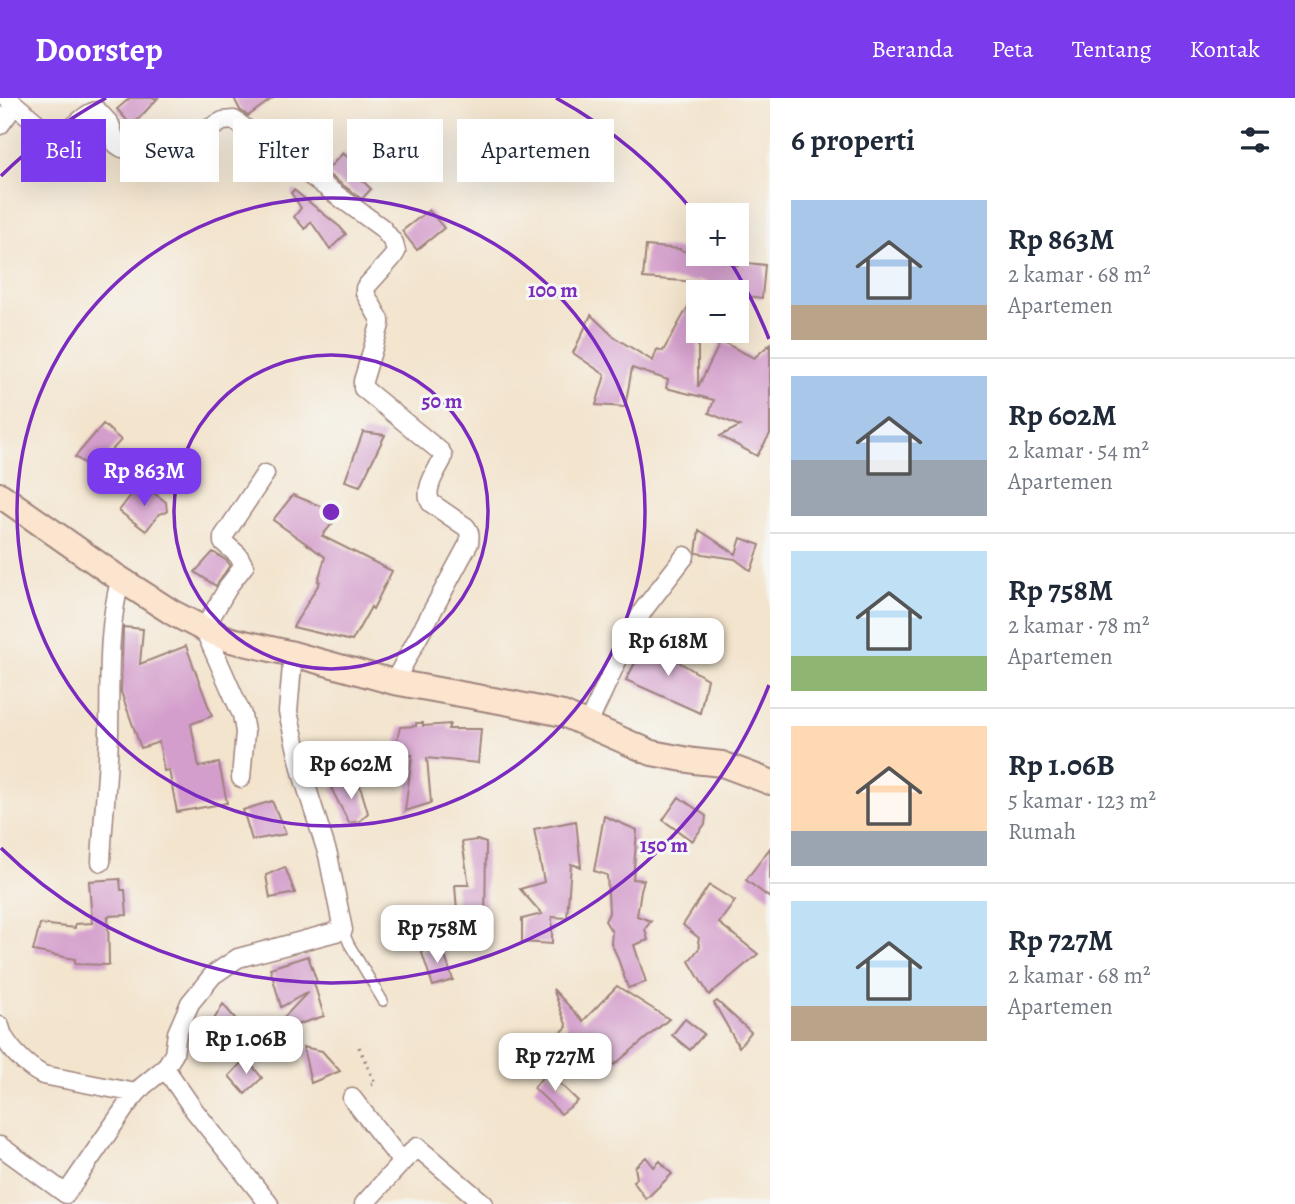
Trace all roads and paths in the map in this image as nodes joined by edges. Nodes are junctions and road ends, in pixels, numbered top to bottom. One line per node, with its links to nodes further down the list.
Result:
1 (10, 102): 2 (street); 9 (street)
2 (0, 125)
3 (265, 474): 7 (street)
4 (0, 495): 6 (street)
5 (685, 556): 10 (street)
6 (114, 575): 7 (street); 13 (street)
7 (204, 629): 8 (street); 11 (street)
8 (293, 654): 9 (street); 14 (street)
9 (394, 682): 10 (street)
10 (588, 724): 12 (street)
11 (241, 778)
12 (770, 782)
13 (100, 862)
14 (343, 930): 15 (lane); 18 (street)
15 (383, 1001)
16 (0, 1026): 19 (street)
17 (359, 1047): 20 (path)
18 (165, 1068): 19 (street); 24 (street)
19 (136, 1093): 23 (street)
20 (352, 1098): 22 (street)
21 (0, 1146): 23 (street)
22 (401, 1162): 25 (street); 26 (street)
23 (64, 1199)
24 (270, 1204)
25 (364, 1204)
26 (484, 1204)

